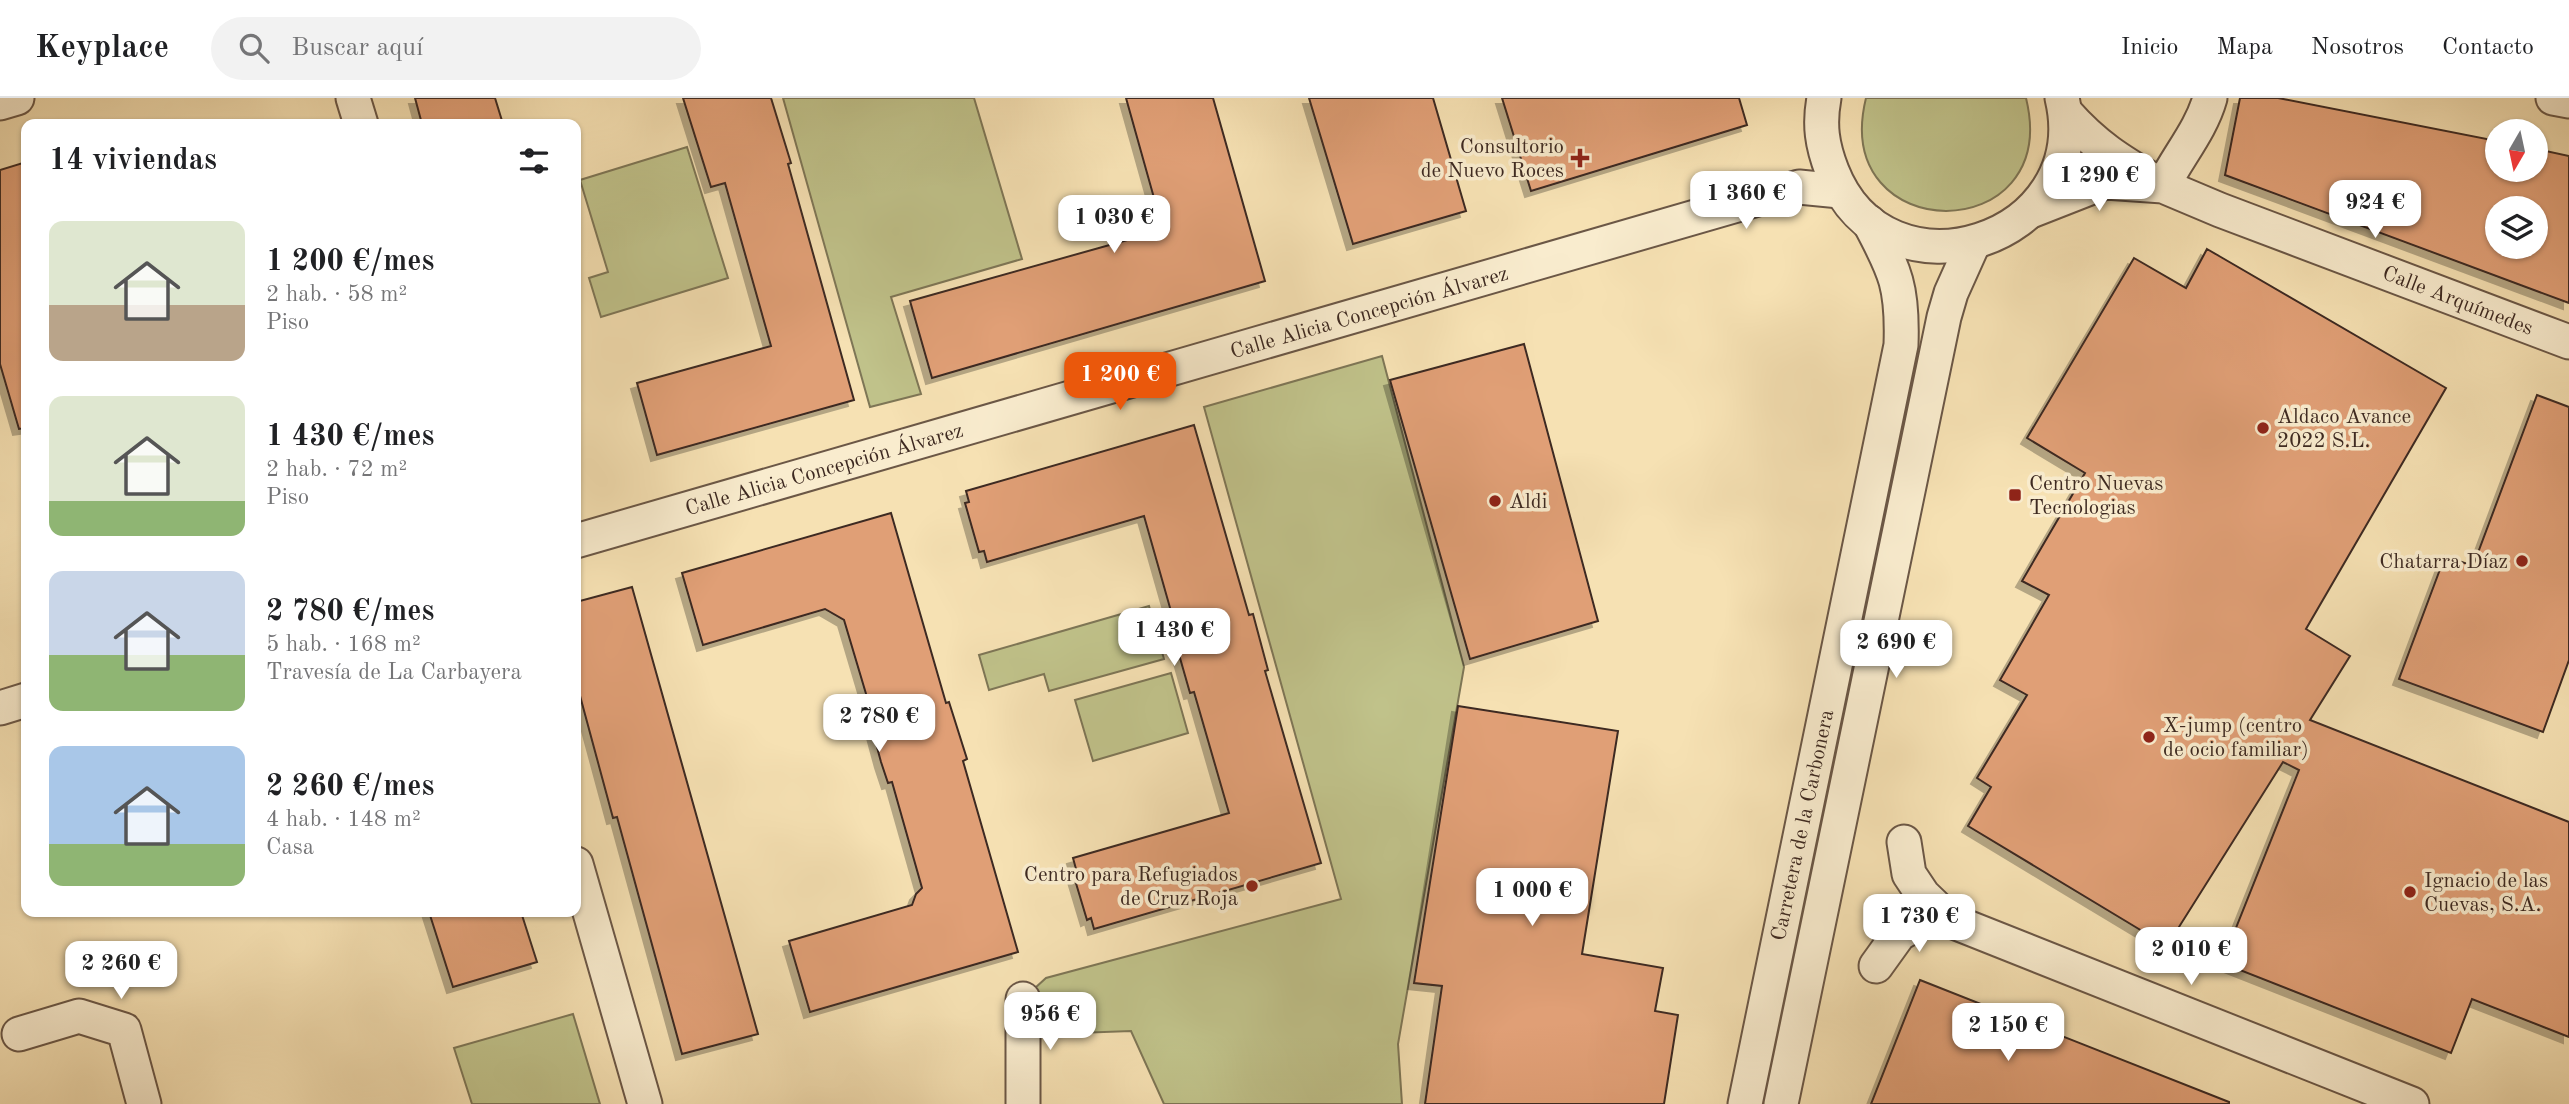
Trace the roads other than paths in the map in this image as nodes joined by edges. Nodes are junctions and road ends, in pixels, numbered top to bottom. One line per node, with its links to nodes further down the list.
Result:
1 (17, 98): 7 (street)
2 (353, 98): 9 (street)
3 (1824, 98): 11 (street)
4 (2210, 98): 10 (street)
5 (2553, 98): 6 (street)
6 (2569, 101)
7 (0, 103)
8 (2064, 106): 10 (street); 12 (street)
9 (359, 119)
10 (2162, 186): 12 (street, Calle Arquímedes); 15 (street, Calle Arquímedes)
11 (1840, 191): 13 (street); 16 (street, Calle Alicia Concepción Álvarez)
12 (2031, 211): 14 (street)
13 (1869, 222): 14 (street); 28 (street, Carretera de la Carbonera)
14 (1973, 244): 29 (street, Carretera de la Carbonera)
15 (2569, 342)
16 (581, 540)
17 (21, 702): 18 (street)
18 (0, 708)
19 (1904, 842): 21 (street)
20 (581, 881): 26 (street)
21 (1949, 920): 22 (street); 30 (street)
22 (1876, 966)
23 (1023, 999): 27 (street)
24 (19, 1034): 25 (street)
25 (144, 1104)
26 (645, 1104)
27 (1023, 1104)
28 (1745, 1104)
29 (1781, 1104)
30 (2412, 1104)

